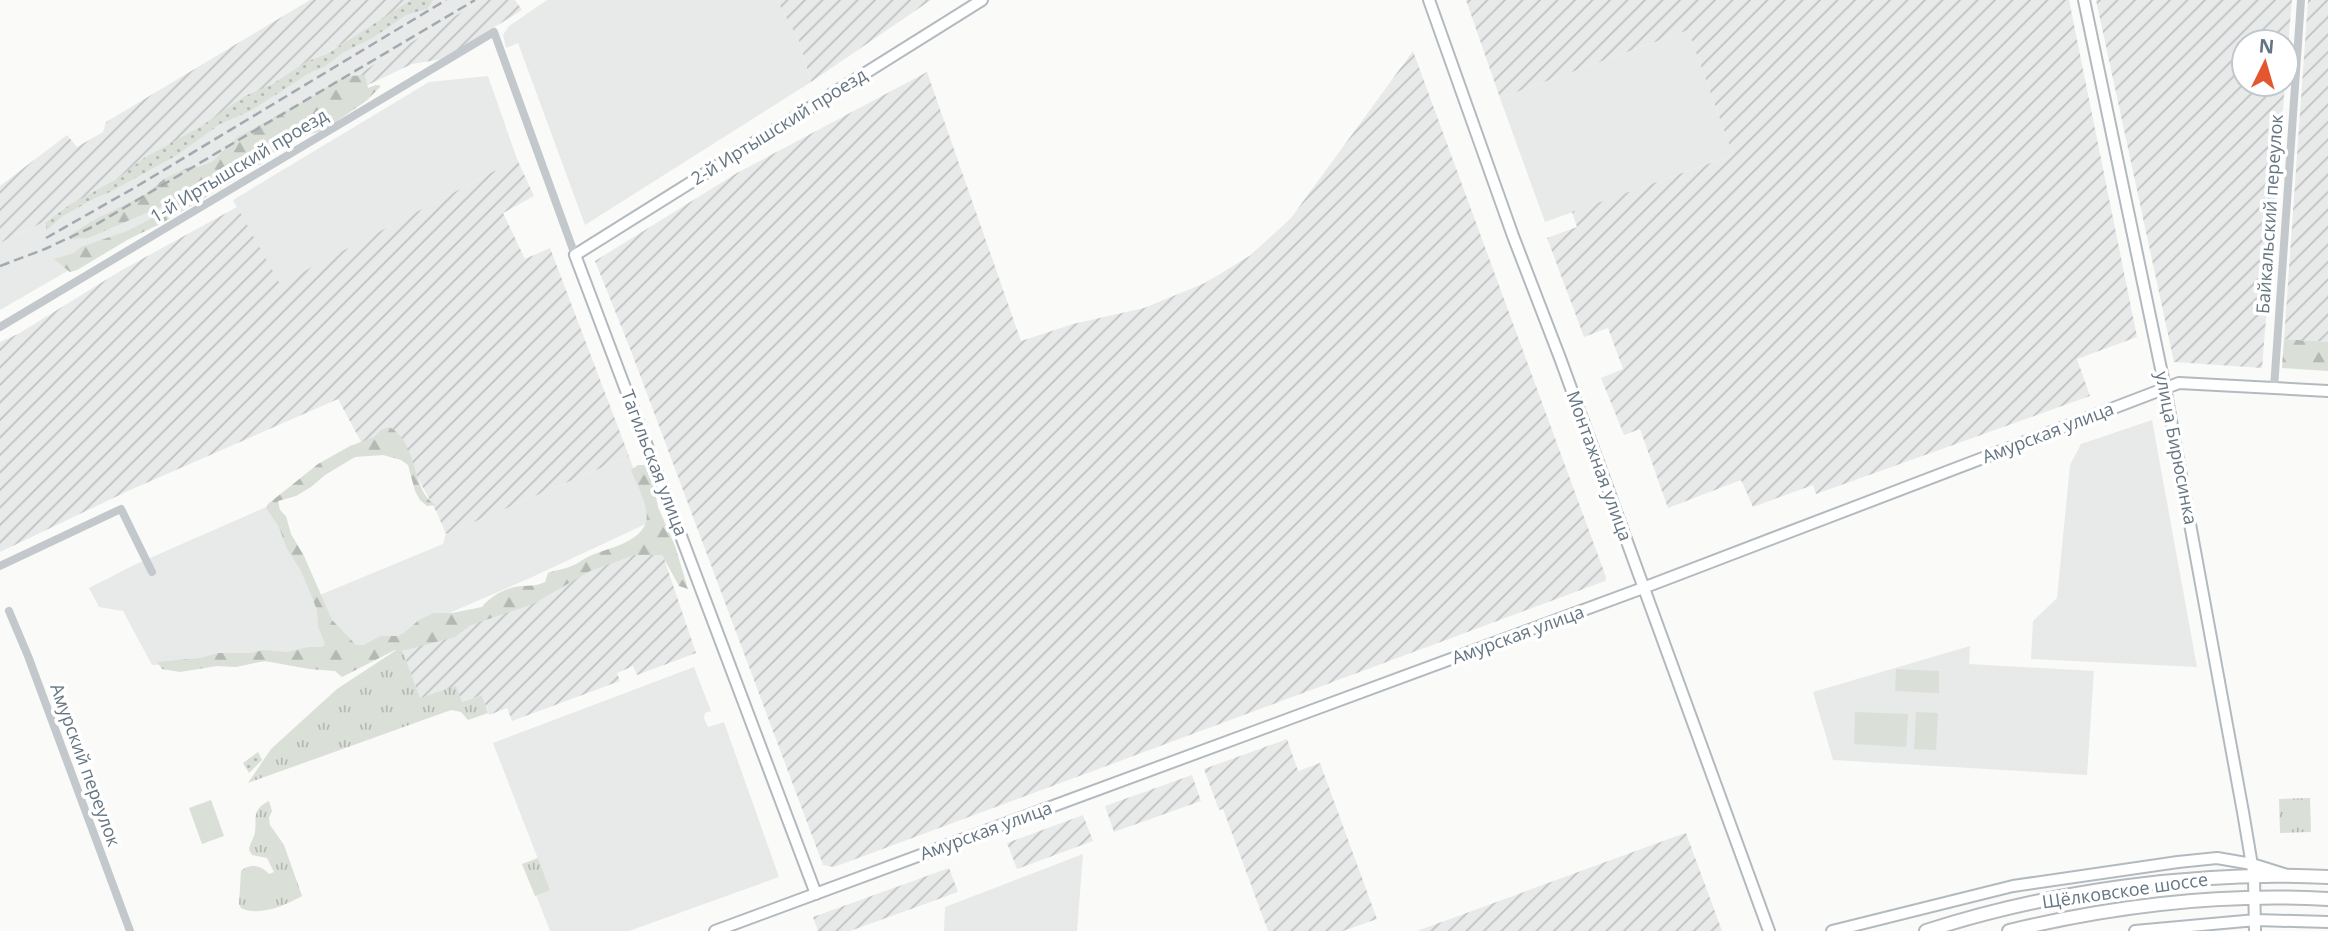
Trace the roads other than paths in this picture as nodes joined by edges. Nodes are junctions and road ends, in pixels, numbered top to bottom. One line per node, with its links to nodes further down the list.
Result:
1 (982, 0): 6 (street, 2-й Иртышский проезд)
2 (1429, 0): 13 (street, Монтажная улица)
3 (2084, 0): 8 (street, улица Бирюсинка)
4 (2301, 0): 9 (street, Байкальский переулок)
5 (494, 33): 6 (street, Тагильская улица); 7 (street, 1-й Иртышский проезд)
6 (575, 255): 17 (street, Тагильская улица)
7 (0, 327)
8 (2165, 388): 9 (street, Амурская улица); 13 (street, Амурская улица); 15 (street, улица Бирюсинка)
9 (2274, 388): 10 (street, Амурская улица)
10 (2328, 391)
11 (0, 566): 12 (street)
12 (152, 572)
13 (1643, 588): 17 (street, Амурская улица); 25 (street, Монтажная улица)
14 (9, 611): 23 (street, Амурский переулок)
15 (2253, 870): 16 (main road, Щёлковское шоссе); 18 (street, улица Бирюсинка); 26 (street); 27 (main road, Щёлковское шоссе)
16 (2328, 877)
17 (816, 894): 24 (street, Амурская улица)
18 (2255, 898): 19 (main road, Щёлковское шоссе); 21 (street, улица Бирюсинка); 22 (main road, Щёлковское шоссе)
19 (2328, 899)
20 (2328, 922): 21 (street)
21 (2256, 926): 29 (street)
22 (2013, 930): 28 (street)
23 (130, 931)
24 (715, 931)
25 (1769, 931)
26 (1832, 931)
27 (1926, 931)
28 (2036, 931)
29 (2135, 931)

